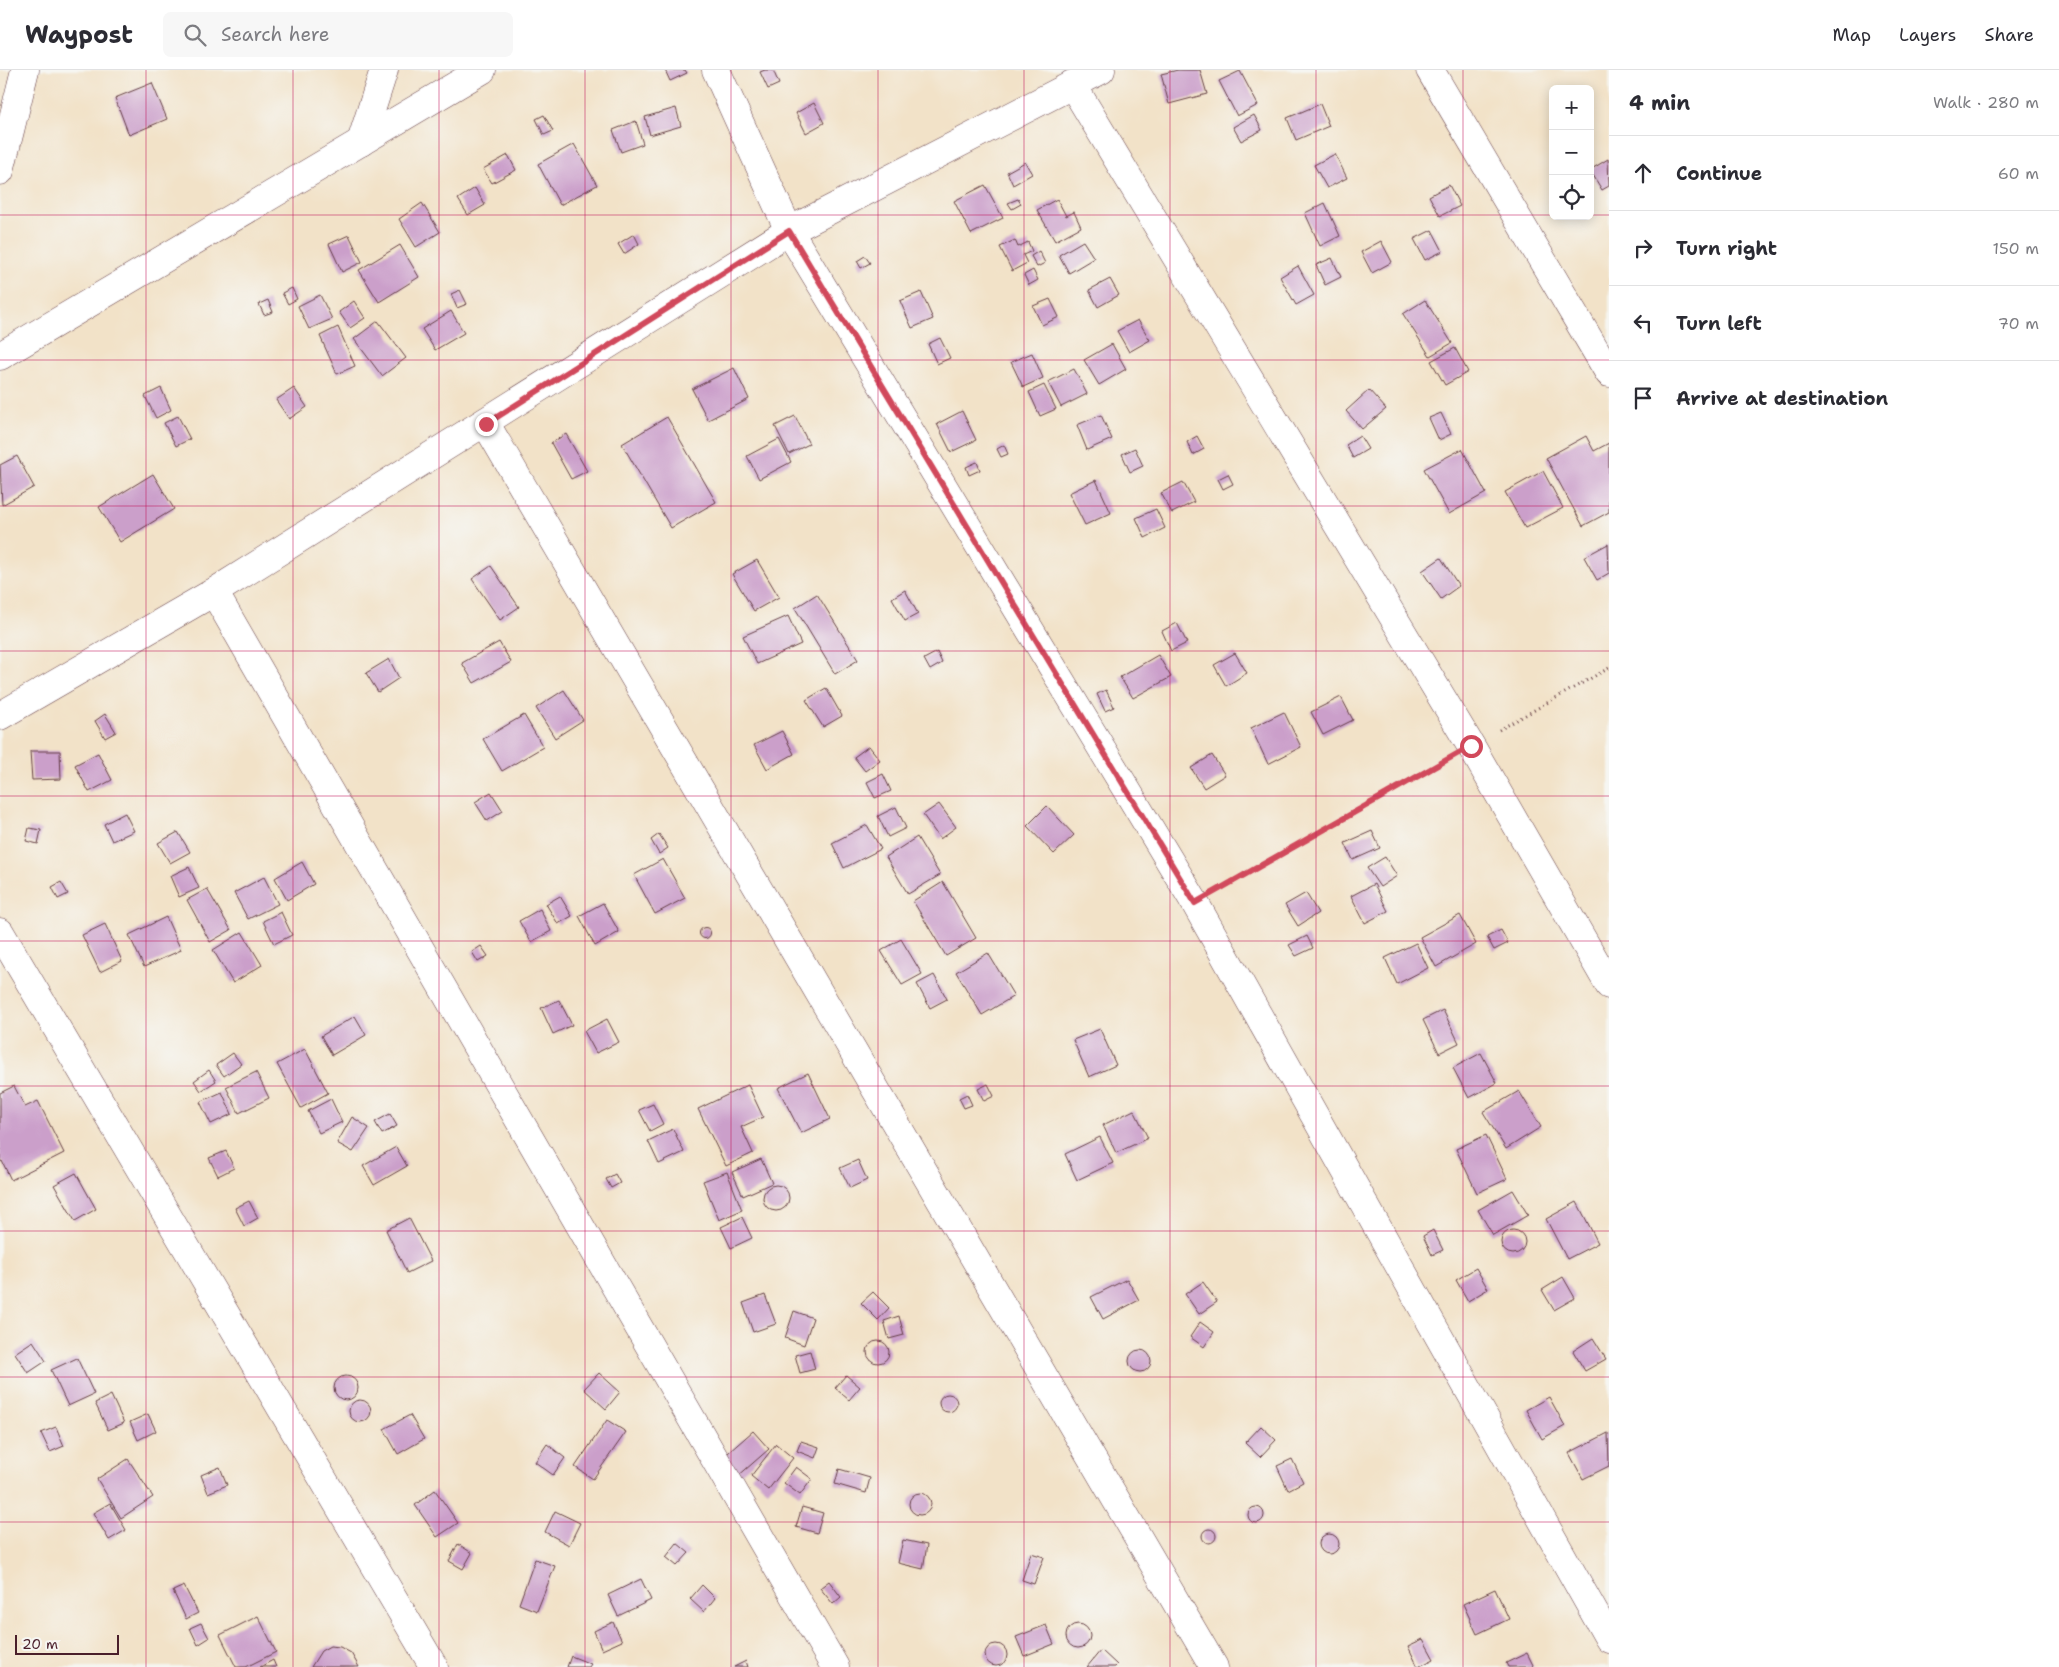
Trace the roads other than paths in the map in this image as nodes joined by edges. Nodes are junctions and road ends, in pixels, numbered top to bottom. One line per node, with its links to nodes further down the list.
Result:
1 (24, 70): 9 (street)
2 (384, 70): 8 (street)
3 (482, 70): 8 (street)
4 (716, 70): 10 (street)
5 (1101, 70): 7 (street)
6 (1430, 70): 12 (street)
7 (1072, 84): 10 (street); 17 (street)
8 (361, 142): 11 (street)
9 (0, 171)
10 (789, 231): 13 (street); 18 (street)
11 (0, 356)
12 (1609, 373)
13 (486, 424): 14 (street); 21 (street)
14 (214, 592): 15 (street); 20 (street)
15 (0, 716)
16 (0, 932): 19 (street)
17 (1609, 985)
18 (1609, 1639)
19 (434, 1667)
20 (835, 1667)
21 (1214, 1667)

